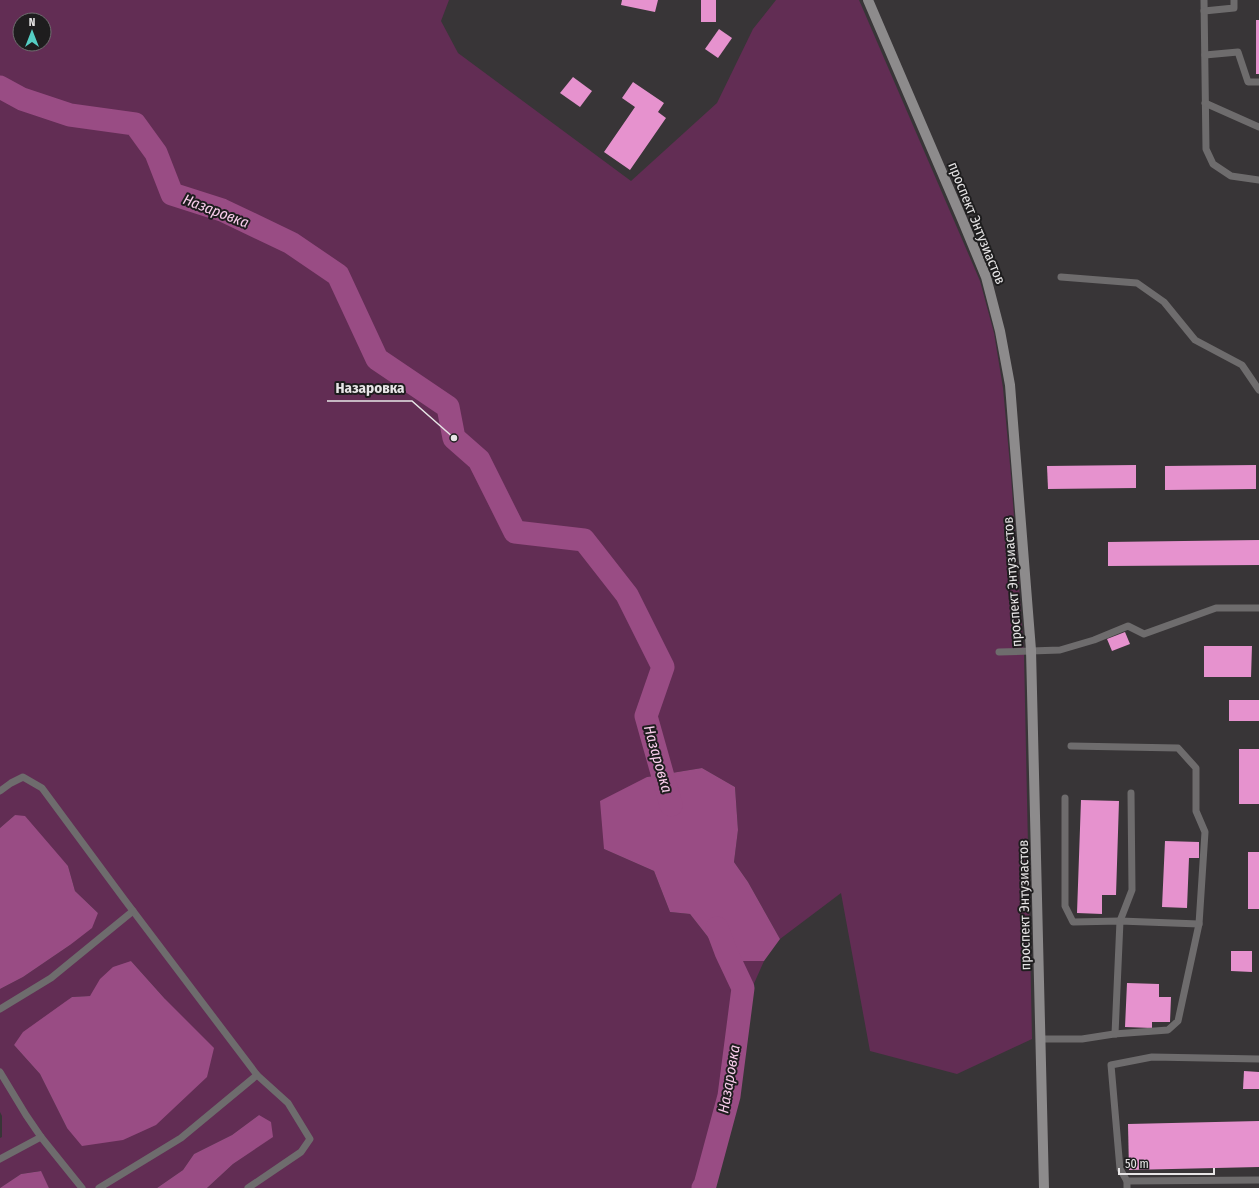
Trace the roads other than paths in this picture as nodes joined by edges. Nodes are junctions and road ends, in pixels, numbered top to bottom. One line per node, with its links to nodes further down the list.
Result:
1 (868, 0): 13 (street, проспект Энтузиастов)
2 (1204, 0): 4 (lane)
3 (1234, 0): 4 (lane)
4 (1204, 11): 5 (lane)
5 (1205, 55): 6 (lane); 7 (lane)
6 (1259, 82)
7 (1206, 103): 8 (lane); 9 (lane)
8 (1259, 127)
9 (1259, 180)
10 (1061, 277): 11 (lane)
11 (1259, 390)
12 (1259, 608): 13 (lane)
13 (1031, 650): 14 (lane); 24 (street, проспект Энтузиастов)
14 (999, 652)
15 (1071, 746): 21 (lane)
16 (0, 791): 19 (lane)
17 (1131, 793): 20 (lane)
18 (1065, 798): 20 (lane)
19 (132, 911): 22 (lane); 27 (lane)
20 (1120, 921): 21 (lane); 23 (lane)
21 (1199, 924): 23 (lane)
22 (0, 1009)
23 (1114, 1034): 24 (lane)
24 (1041, 1040): 35 (street, проспект Энтузиастов)
25 (1259, 1059): 31 (lane)
26 (0, 1072): 28 (lane)
27 (257, 1075): 33 (lane); 34 (lane)
28 (41, 1137): 29 (lane); 32 (lane)
29 (0, 1159)
30 (1259, 1180): 31 (lane)
31 (1127, 1185)
32 (82, 1188)
33 (99, 1188)
34 (248, 1188)
35 (1044, 1188)

